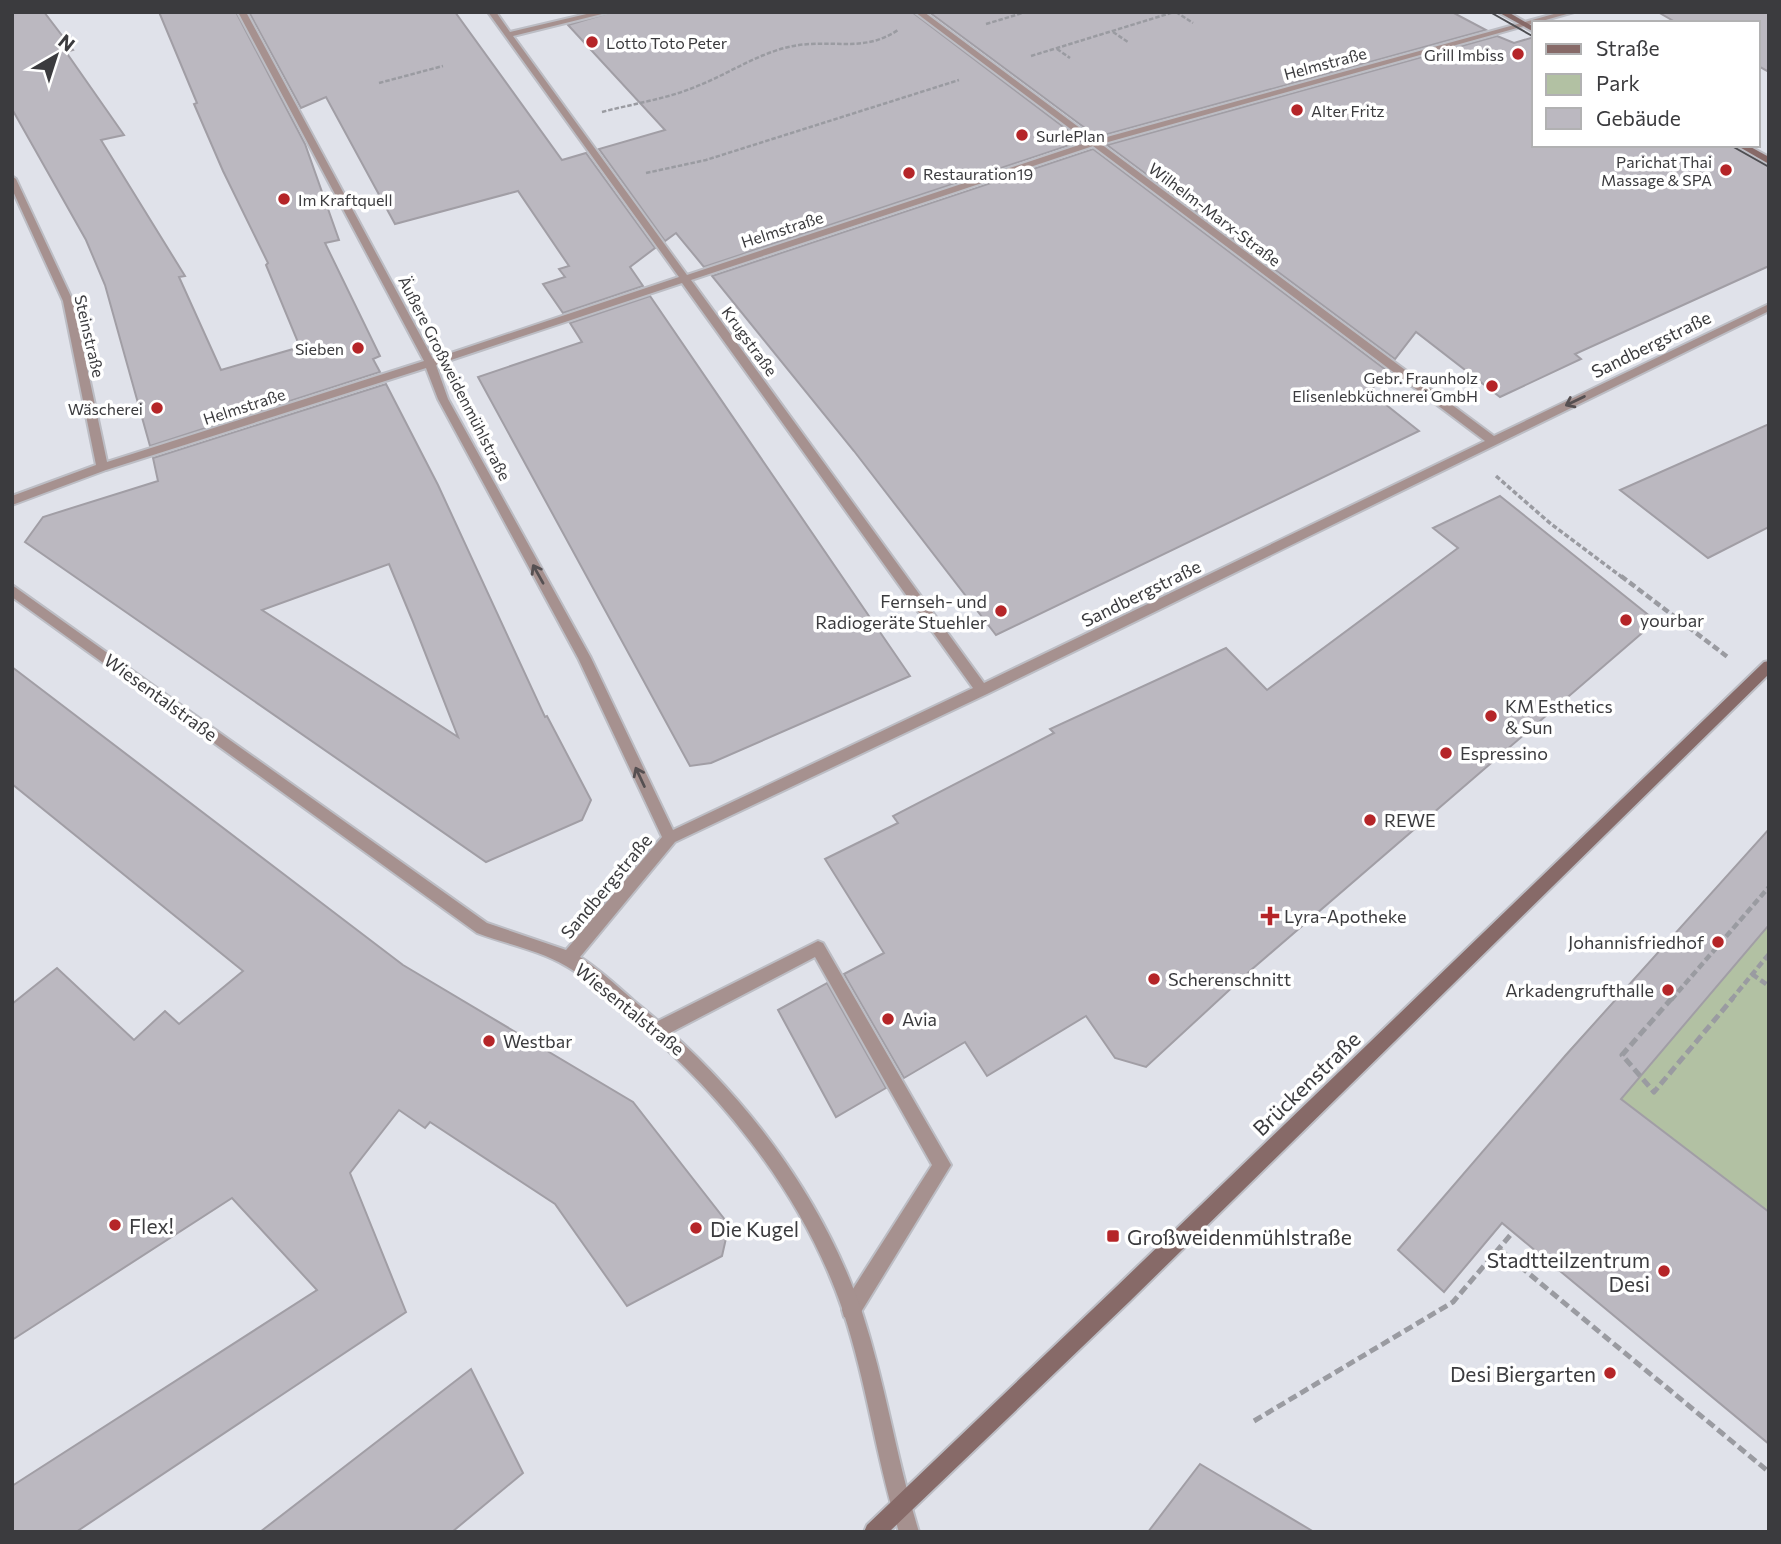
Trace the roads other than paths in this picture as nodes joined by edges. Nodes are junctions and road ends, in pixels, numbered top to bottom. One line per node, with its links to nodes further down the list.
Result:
1 (242, 12): 18 (street, Äußere Großweidenmühlstraße)
2 (492, 12): 11 (street, Krugstraße)
3 (606, 12): 11 (street)
4 (919, 12): 12 (street, Wilhelm-Marx-Straße)
5 (1502, 12): 9 (street)
6 (1570, 12): 7 (street, Helmstraße)
7 (1538, 21)
8 (1532, 23): 9 (street, Helmstraße)
9 (1524, 25): 10 (street); 12 (street, Helmstraße)
10 (1532, 29)
11 (508, 35): 16 (street, Krugstraße)
12 (1094, 143): 16 (street, Helmstraße); 19 (street, Wilhelm-Marx-Straße)
13 (1744, 147): 14 (street)
14 (1769, 161)
15 (12, 179): 20 (street, Steinstraße)
16 (685, 278): 18 (street, Helmstraße); 24 (street, Krugstraße)
17 (1769, 307): 19 (street, Sandbergstraße, one-way to 19)
18 (430, 363): 20 (street, Helmstraße); 25 (street, Äußere Großweidenmühlstraße, one-way to 18)
19 (1493, 441): 24 (street, Sandbergstraße)
20 (102, 467): 21 (street, Helmstraße)
21 (12, 501)
22 (12, 590): 26 (street, Wiesentalstraße)
23 (1763, 672): 29 (street, Brückenstraße)
24 (982, 690): 25 (street, Sandbergstraße)
25 (670, 838): 26 (street, Sandbergstraße)
26 (568, 959): 27 (street, Wiesentalstraße)
27 (660, 1029): 28 (street, Wiesentalstraße); 28 (street)
28 (851, 1310): 29 (street, Wiesentalstraße)
29 (900, 1506): 30 (street, Brückenstraße); 31 (street)
30 (874, 1532)
31 (909, 1532)

